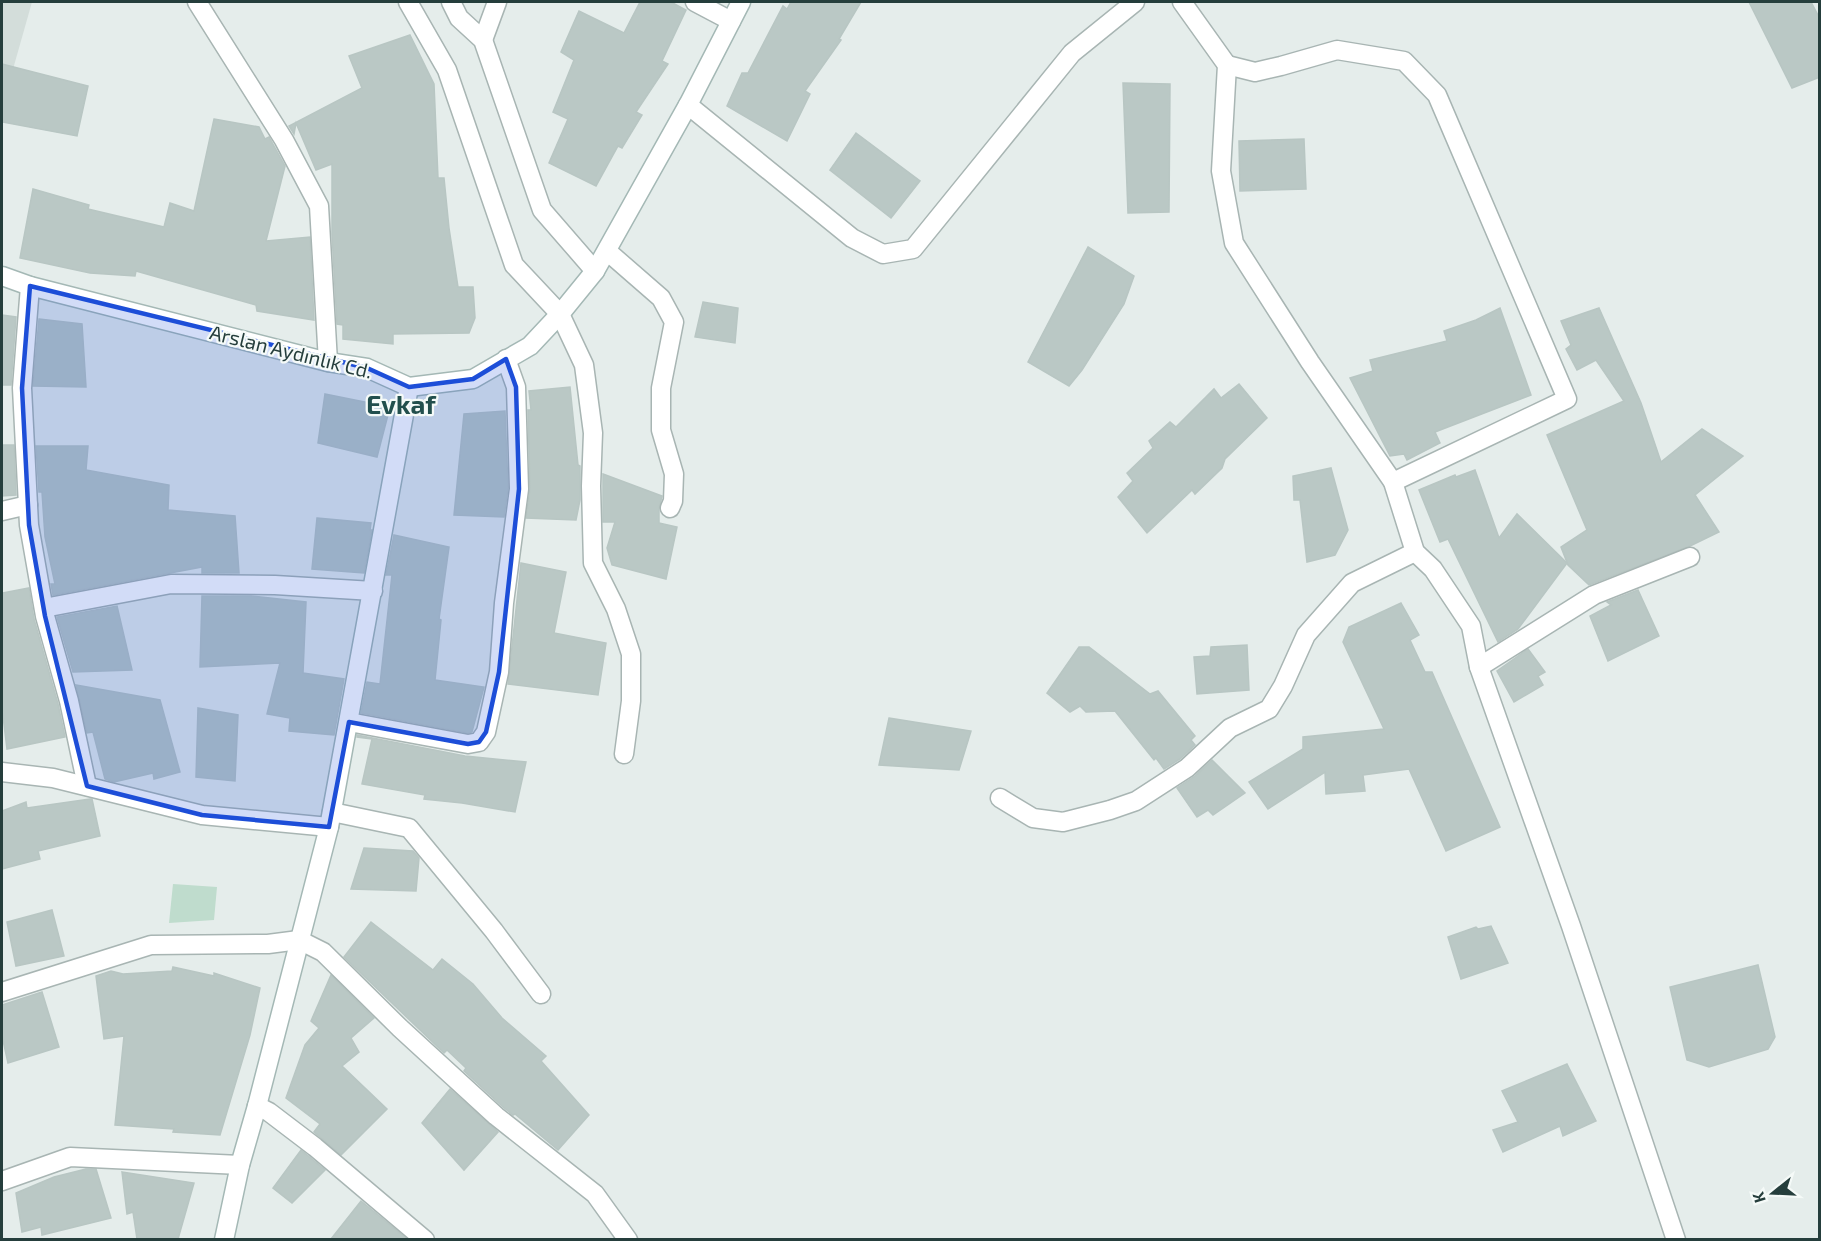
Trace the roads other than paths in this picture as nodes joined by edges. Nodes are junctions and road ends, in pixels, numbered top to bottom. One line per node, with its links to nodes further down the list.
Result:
1 (197, 2): 19 (street)
2 (408, 2): 17 (street)
3 (451, 2): 10 (street)
4 (497, 2): 10 (street)
5 (695, 2): 9 (street)
6 (741, 2): 9 (street)
7 (1135, 2): 12 (street)
8 (1182, 2): 11 (street)
9 (731, 21): 12 (street)
10 (483, 40): 14 (street)
11 (1227, 65): 21 (street); 21 (street)
12 (688, 105): 13 (street)
13 (607, 250): 14 (street); 23 (street)
14 (595, 271): 17 (street)
15 (2, 276): 16 (street, Arslan Aydınlık Cd.)
16 (30, 286): 19 (street, Arslan Aydınlık Cd.); 22 (street)
17 (560, 314): 18 (street); 31 (street)
18 (506, 359): 20 (street); 30 (street)
19 (328, 362): 20 (street, Arslan Aydınlık Cd.)
20 (409, 387): 27 (street)
21 (1393, 482): 25 (street)
22 (28, 505): 24 (street); 28 (street)
23 (670, 508)
24 (2, 511)
25 (1415, 552): 29 (street); 34 (street)
26 (1690, 557): 29 (street)
27 (373, 591): 28 (street); 30 (street)
28 (44, 608): 33 (street)
29 (1479, 667): 45 (street)
30 (349, 722): 35 (street)
31 (624, 753)
32 (2, 772): 33 (street)
33 (87, 786): 35 (street)
34 (1000, 798)
35 (331, 820): 36 (street); 38 (street)
36 (299, 940): 37 (street); 39 (street); 44 (street)
37 (2, 986)
38 (541, 993)
39 (257, 1106): 40 (street); 43 (street)
40 (240, 1165): 41 (street); 42 (street)
41 (2, 1181)
42 (224, 1239)
43 (425, 1239)
44 (628, 1239)
45 (1676, 1239)

